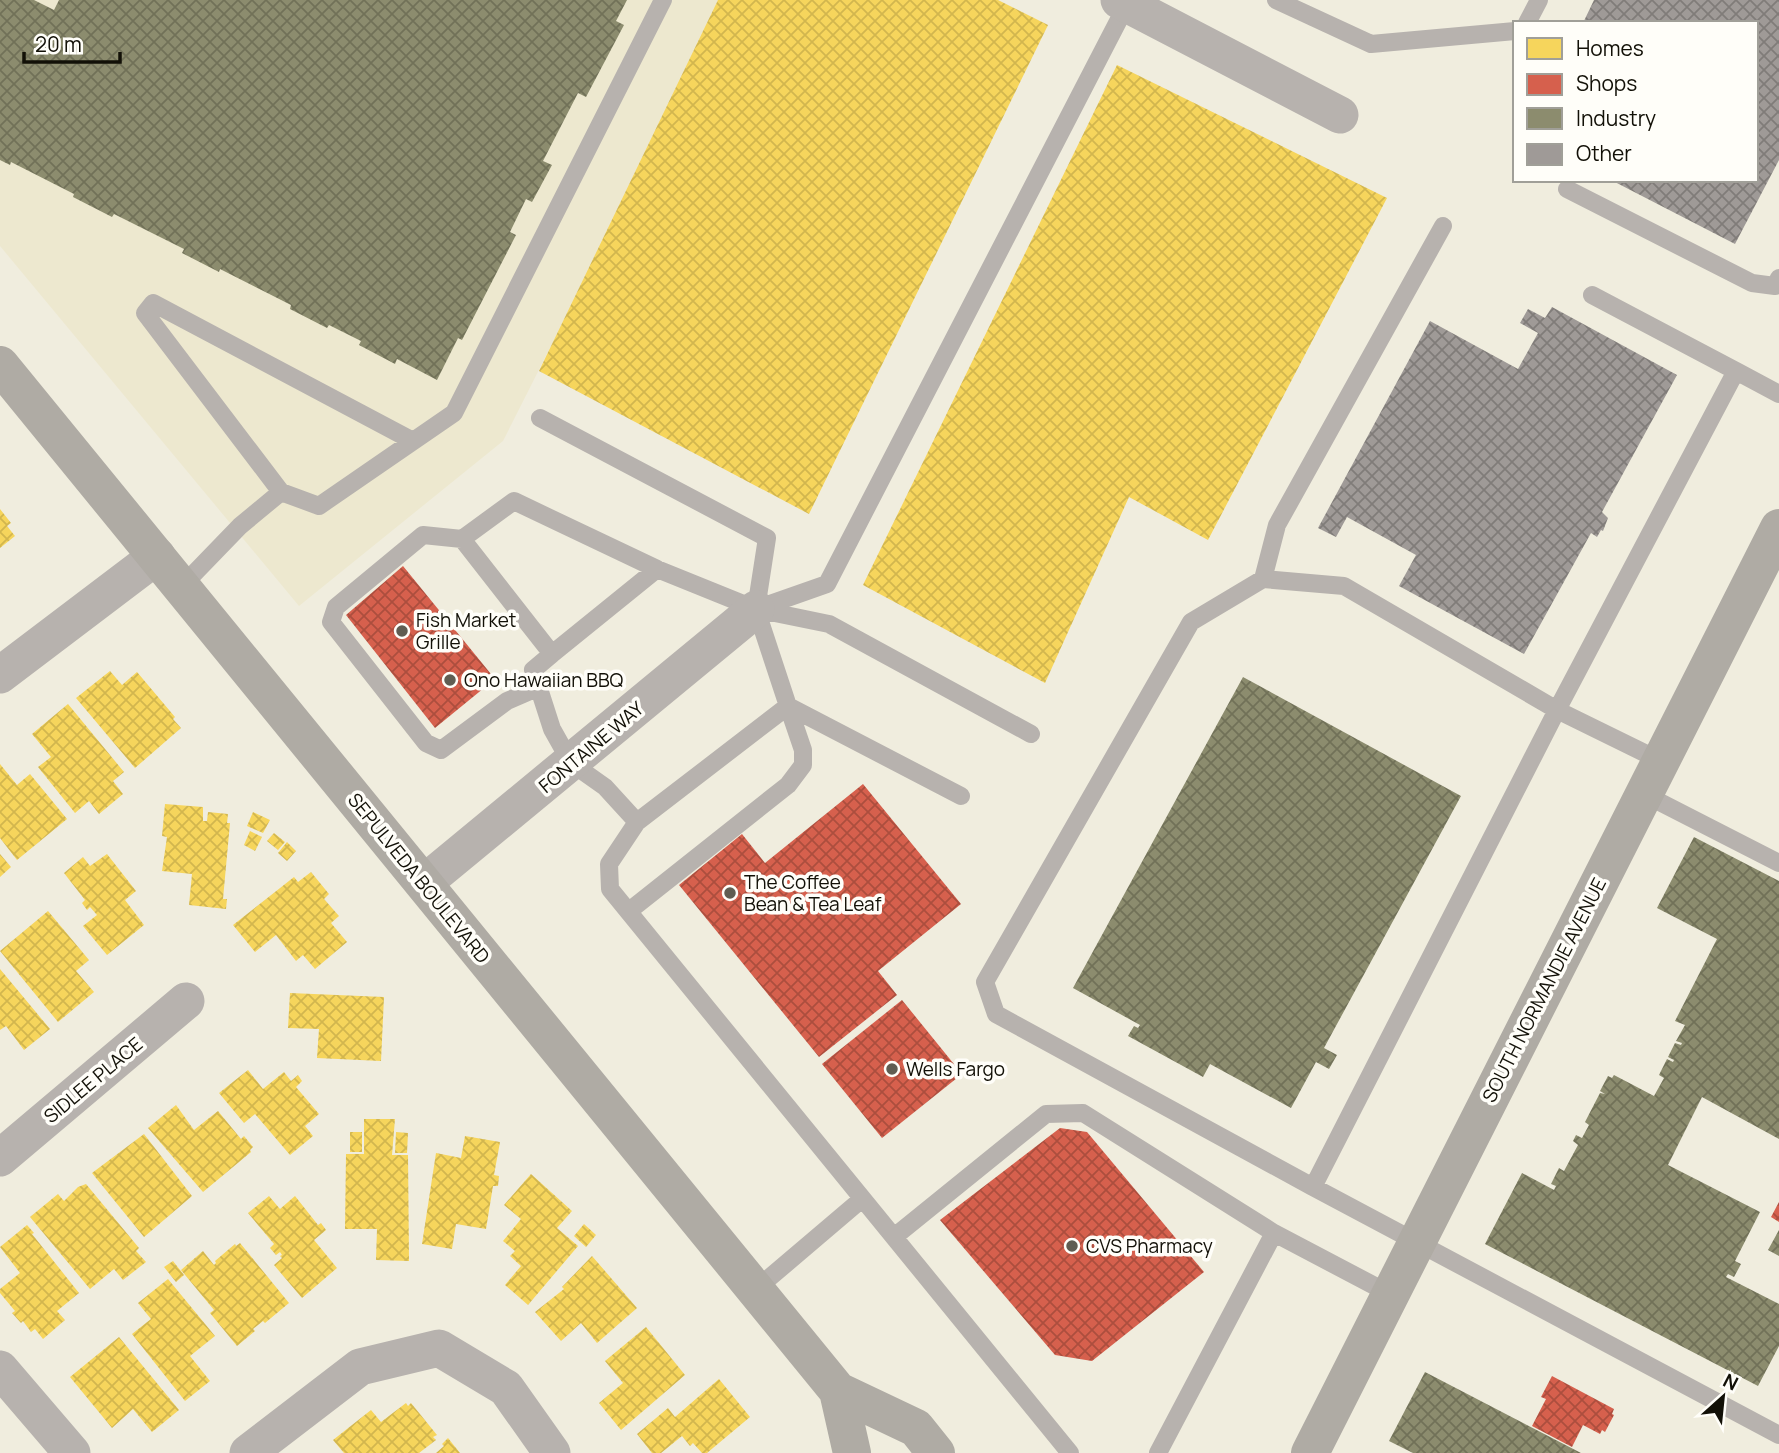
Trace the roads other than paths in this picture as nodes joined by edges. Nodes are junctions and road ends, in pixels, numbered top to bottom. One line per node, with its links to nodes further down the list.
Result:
1 (663, 0): 16 (lane)
2 (1276, 0): 6 (lane)
3 (1539, 0): 5 (lane)
4 (1123, 2): 7 (street); 24 (lane)
5 (1528, 21)
6 (1513, 31)
7 (1340, 115)
8 (1567, 189): 10 (lane)
9 (1443, 226): 22 (lane)
10 (1779, 278)
11 (1592, 295): 13 (lane)
12 (0, 365): 20 (main road, SEPULVEDA BOULEVARD)
13 (1736, 371): 14 (lane); 29 (lane)
14 (1779, 394)
15 (540, 418): 24 (lane)
16 (412, 441): 17 (lane); 17 (lane)
17 (281, 492): 23 (lane)
18 (1779, 528): 32 (main road, SOUTH NORMANDIE AVENUE)
19 (462, 538): 21 (lane); 25 (lane); 27 (lane)
20 (157, 556): 23 (main road, SEPULVEDA BOULEVARD); 26 (street)
21 (657, 569): 24 (lane); 25 (lane)
22 (1263, 579): 29 (lane); 40 (lane)
23 (181, 587): 36 (main road, SEPULVEDA BOULEVARD)
24 (756, 609): 28 (lane); 30 (lane); 31 (street, FONTAINE WAY)
25 (552, 654): 27 (lane)
26 (0, 675)
27 (537, 688): 31 (lane)
28 (788, 706): 33 (lane); 34 (lane); 37 (lane)
29 (1558, 710): 32 (lane); 40 (lane)
30 (1031, 734)
31 (571, 763): 34 (lane); 36 (street, FONTAINE WAY)
32 (1652, 777): 35 (lane); 44 (main road, SOUTH NORMANDIE AVENUE)
33 (961, 796)
34 (636, 822): 37 (lane)
35 (1779, 863)
36 (424, 883): 45 (main road, SEPULVEDA BOULEVARD)
37 (629, 911): 41 (lane)
38 (186, 1002): 39 (street, SIDLEE PLACE)
39 (0, 1158)
40 (1312, 1187): 44 (lane)
41 (862, 1199): 43 (lane); 45 (lane)
42 (1274, 1233): 43 (lane); 46 (lane); 56 (lane)
43 (894, 1237): 55 (lane)
44 (1416, 1242): 46 (main road, SOUTH NORMANDIE AVENUE); 49 (lane)
45 (755, 1290): 48 (main road, SEPULVEDA BOULEVARD)
46 (1390, 1294): 57 (main road, SOUTH NORMANDIE AVENUE)
47 (0, 1369): 50 (street)
48 (838, 1391): 53 (main road, SEPULVEDA BOULEVARD); 54 (main road, SEPULVEDA BOULEVARD)
49 (1779, 1434)
50 (72, 1453)
51 (248, 1453): 52 (street)
52 (552, 1453)
53 (852, 1453)
54 (936, 1453)
55 (1070, 1453)
56 (1158, 1453)
57 (1310, 1453)

